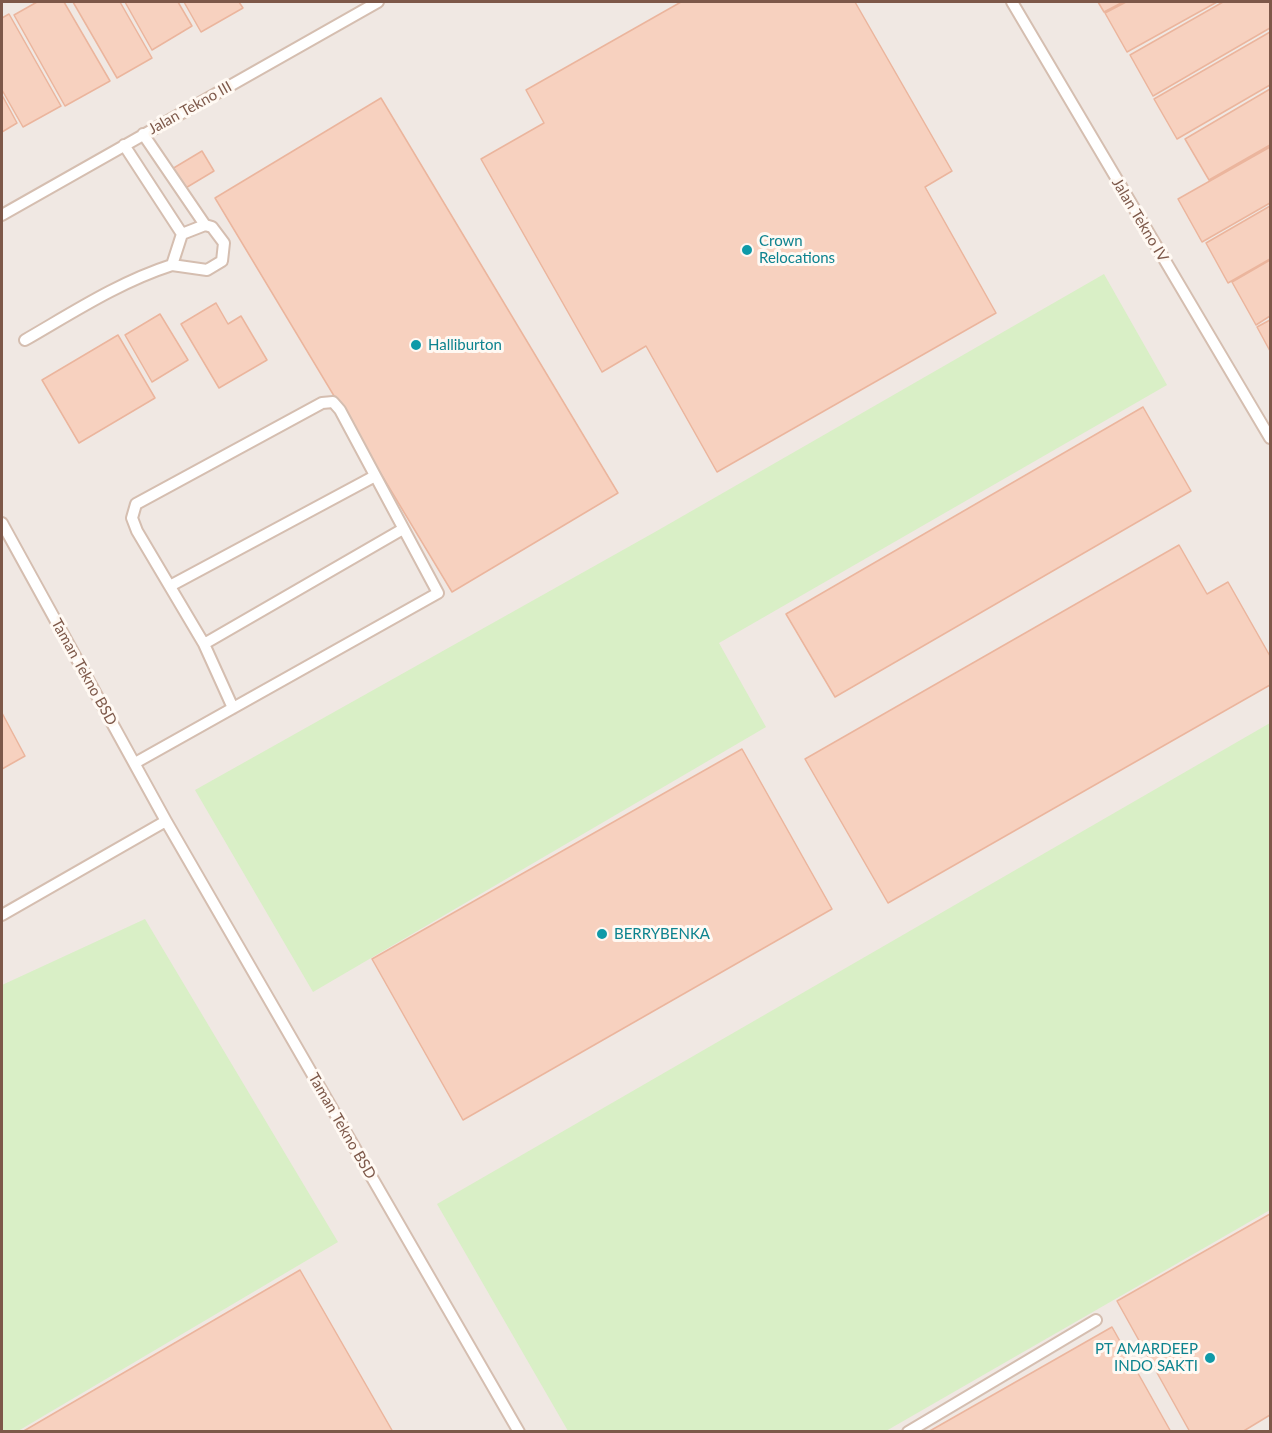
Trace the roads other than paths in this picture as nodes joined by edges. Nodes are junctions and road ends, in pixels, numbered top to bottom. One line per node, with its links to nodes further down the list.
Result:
1 (378, 2): 3 (lane, Jalan Tekno III)
2 (1012, 2): 10 (lane, Jalan Tekno IV)
3 (143, 134): 4 (lane, Jalan Tekno III); 6 (lane)
4 (124, 146): 5 (lane, Jalan Tekno III); 7 (lane)
5 (2, 215)
6 (205, 225): 7 (lane); 8 (lane)
7 (182, 234): 8 (lane)
8 (171, 266): 9 (lane)
9 (24, 340)
10 (1270, 438)
11 (375, 476): 13 (lane); 14 (lane); 14 (lane)
12 (2, 523): 17 (lane, Taman Tekno BSD)
13 (404, 529): 15 (lane); 16 (lane)
14 (170, 586): 15 (lane)
15 (204, 644): 16 (lane)
16 (233, 708): 17 (lane)
17 (135, 763): 18 (lane, Taman Tekno BSD)
18 (166, 821): 19 (lane); 21 (lane, Taman Tekno BSD)
19 (2, 915)
20 (1096, 1320): 22 (lane)
21 (519, 1431)
22 (908, 1431)

